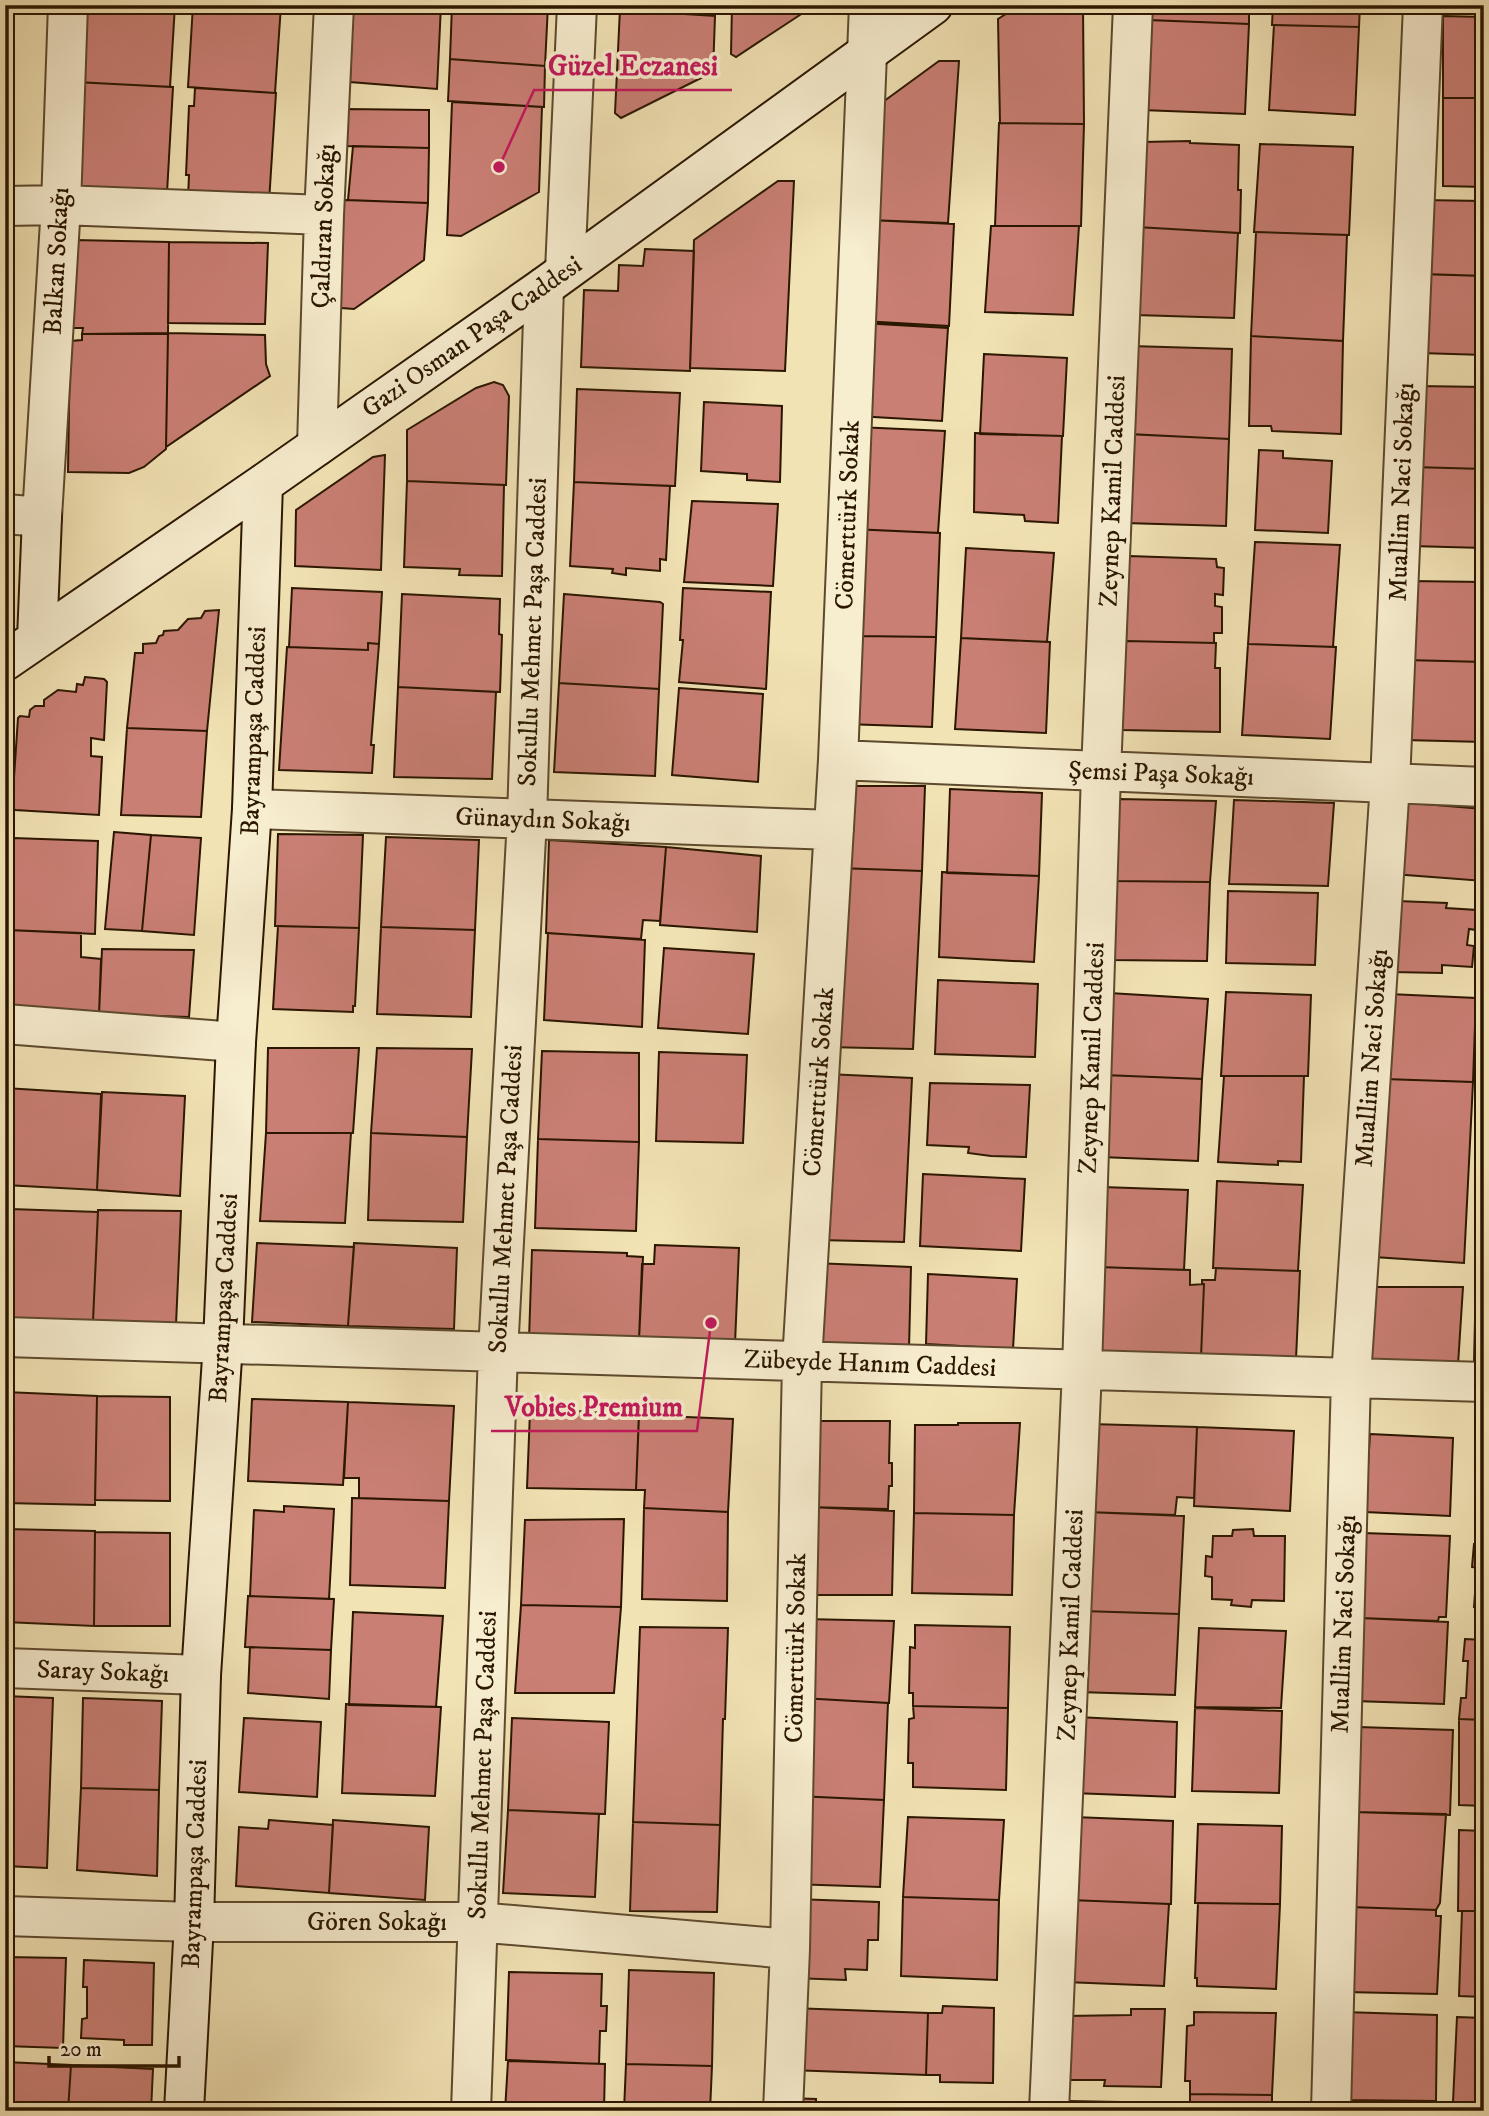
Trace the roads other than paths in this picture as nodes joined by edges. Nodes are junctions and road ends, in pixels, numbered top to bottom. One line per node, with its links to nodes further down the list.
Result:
1 (68, 5): 9 (street, Balkan Sokağı)
2 (334, 5): 11 (street, Çaldıran Sokağı)
3 (577, 5): 12 (street, Sokullu Mehmet Paşa Caddesi)
4 (869, 5): 8 (street, Cömerttürk Sokak)
5 (933, 5): 8 (street, Gazi Osman Paşa Caddesi)
6 (1133, 5): 20 (street, Zeynep Kamil Caddesi)
7 (1423, 5): 21 (street, Muallim Naci Sokağı)
8 (867, 53): 12 (street, Gazi Osman Paşa Caddesi); 19 (street, Cömerttürk Sokak)
9 (61, 205): 10 (street); 11 (street); 16 (street, Balkan Sokağı)
10 (5, 206)
11 (324, 215): 13 (street, Çaldıran Sokağı)
12 (554, 279): 13 (street, Gazi Osman Paşa Caddesi); 24 (street, Sokullu Mehmet Paşa Caddesi)
13 (317, 446): 14 (street, Gazi Osman Paşa Caddesi)
14 (263, 484): 17 (street, Gazi Osman Paşa Caddesi); 23 (street, Bayrampaşa Caddesi)
15 (5, 514): 16 (street)
16 (43, 517): 17 (street, Balkan Sokağı)
17 (37, 639): 18 (street, Gazi Osman Paşa Caddesi)
18 (5, 661)
19 (838, 760): 20 (street, Şemsi Paşa Sokağı); 25 (street, Cömerttürk Sokak)
20 (1101, 772): 21 (street, Şemsi Paşa Sokağı); 32 (street, Zeynep Kamil Caddesi)
21 (1390, 783): 22 (street, Şemsi Paşa Sokağı); 33 (street, Muallim Naci Sokağı)
22 (1484, 787)
23 (253, 809): 24 (street, Günaydın Sokağı); 27 (street, Bayrampaşa Caddesi)
24 (527, 819): 25 (street, Günaydın Sokağı); 30 (street, Sokullu Mehmet Paşa Caddesi)
25 (834, 830): 31 (street, Cömerttürk Sokak)
26 (5, 1024): 27 (street)
27 (236, 1042): 29 (street, Bayrampaşa Caddesi)
28 (5, 1337): 29 (street, Zübeyde Hanım Caddesi)
29 (223, 1343): 30 (street, Zübeyde Hanım Caddesi); 36 (street, Bayrampaşa Caddesi)
30 (498, 1352): 31 (street, Zübeyde Hanım Caddesi); 39 (street, Sokullu Mehmet Paşa Caddesi)
31 (802, 1362): 32 (street, Zübeyde Hanım Caddesi); 40 (street, Cömerttürk Sokak)
32 (1082, 1370): 33 (street, Zübeyde Hanım Caddesi); 44 (street, Zeynep Kamil Caddesi)
33 (1351, 1378): 34 (street, Zübeyde Hanım Caddesi); 45 (street, Muallim Naci Sokağı)
34 (1484, 1382)
35 (5, 1668): 36 (street, Saray Sokağı)
36 (201, 1675): 38 (street, Bayrampaşa Caddesi)
37 (5, 1916): 38 (street, Gören Sokağı)
38 (194, 1922): 39 (street, Gören Sokağı); 41 (street, Bayrampaşa Caddesi)
39 (477, 1922): 40 (street, Gören Sokağı); 42 (street, Sokullu Mehmet Paşa Caddesi)
40 (790, 1949): 43 (street, Cömerttürk Sokak)
41 (184, 2111)
42 (471, 2111)
43 (783, 2111)
44 (1049, 2111)
45 (1331, 2111)

